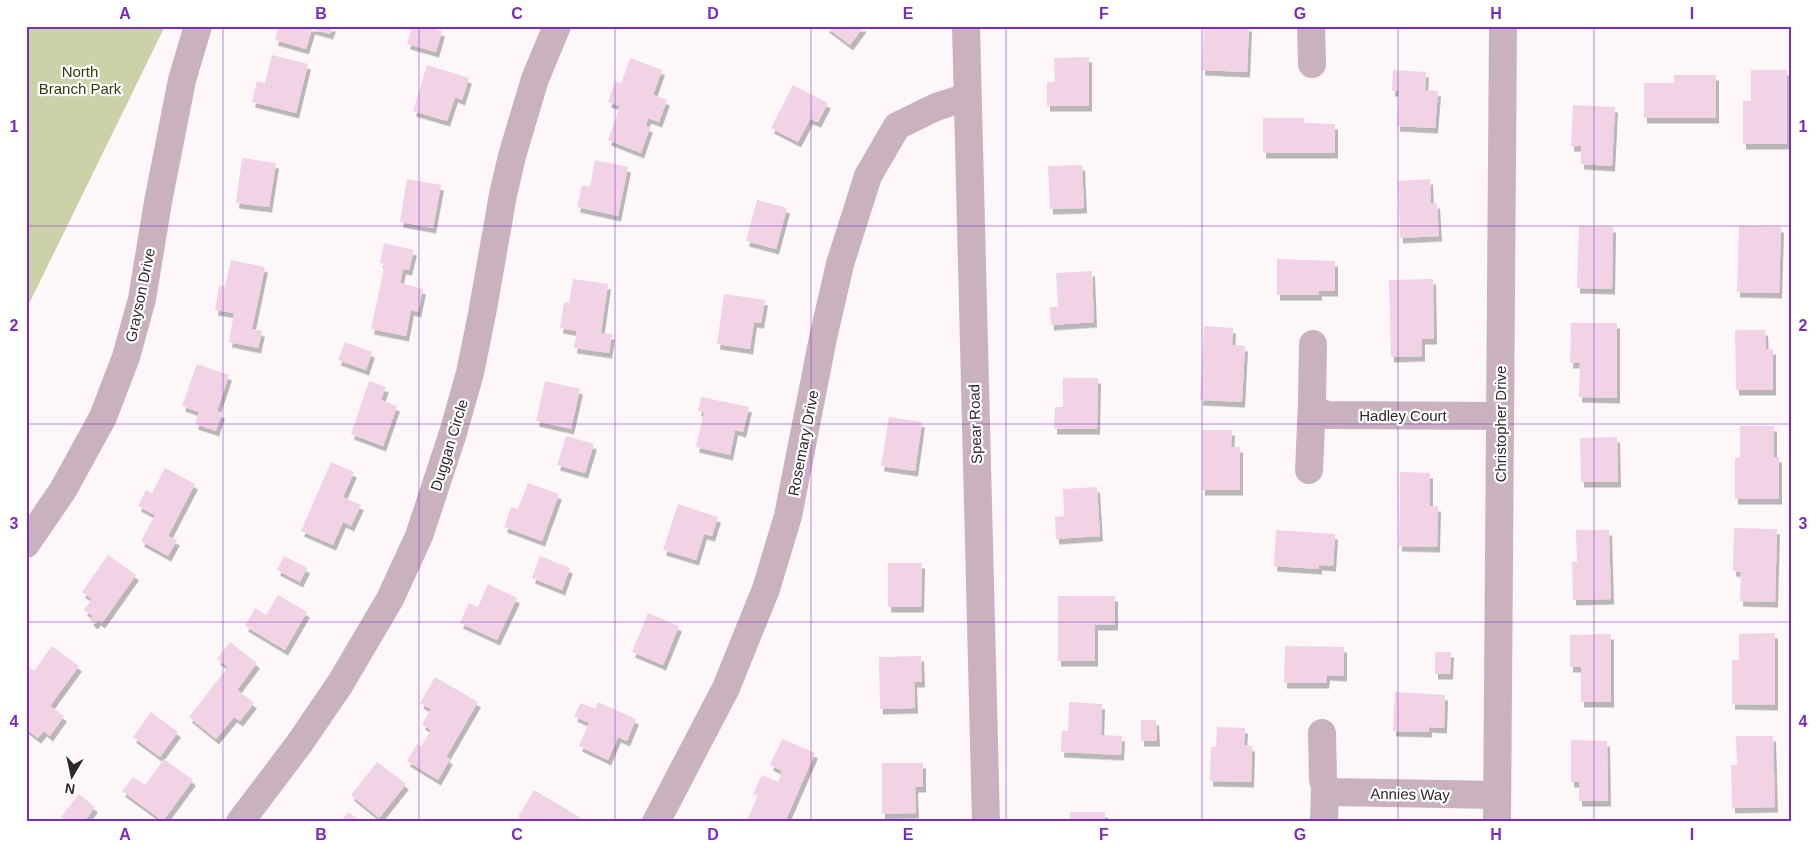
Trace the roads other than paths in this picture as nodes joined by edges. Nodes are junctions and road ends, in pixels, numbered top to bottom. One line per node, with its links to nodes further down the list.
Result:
1 (198, 26): 12 (street, Grayson Drive)
2 (557, 26): 16 (street, Duggan Circle)
3 (966, 26): 7 (street, Spear Road)
4 (1311, 26): 6 (street)
5 (1503, 26): 10 (street, Christopher Drive)
6 (1312, 64)
7 (966, 97): 17 (street, Rosemary Drive); 18 (street, Spear Road)
8 (1313, 344): 9 (street)
9 (1312, 402): 10 (street, Hadley Court); 11 (street)
10 (1500, 416): 15 (street, Christopher Drive)
11 (1310, 470)
12 (26, 544)
13 (1322, 734): 14 (street)
14 (1325, 786): 15 (street, Annies Way); 19 (street)
15 (1497, 809)
16 (240, 822)
17 (656, 822)
18 (986, 822)
19 (1324, 822)

